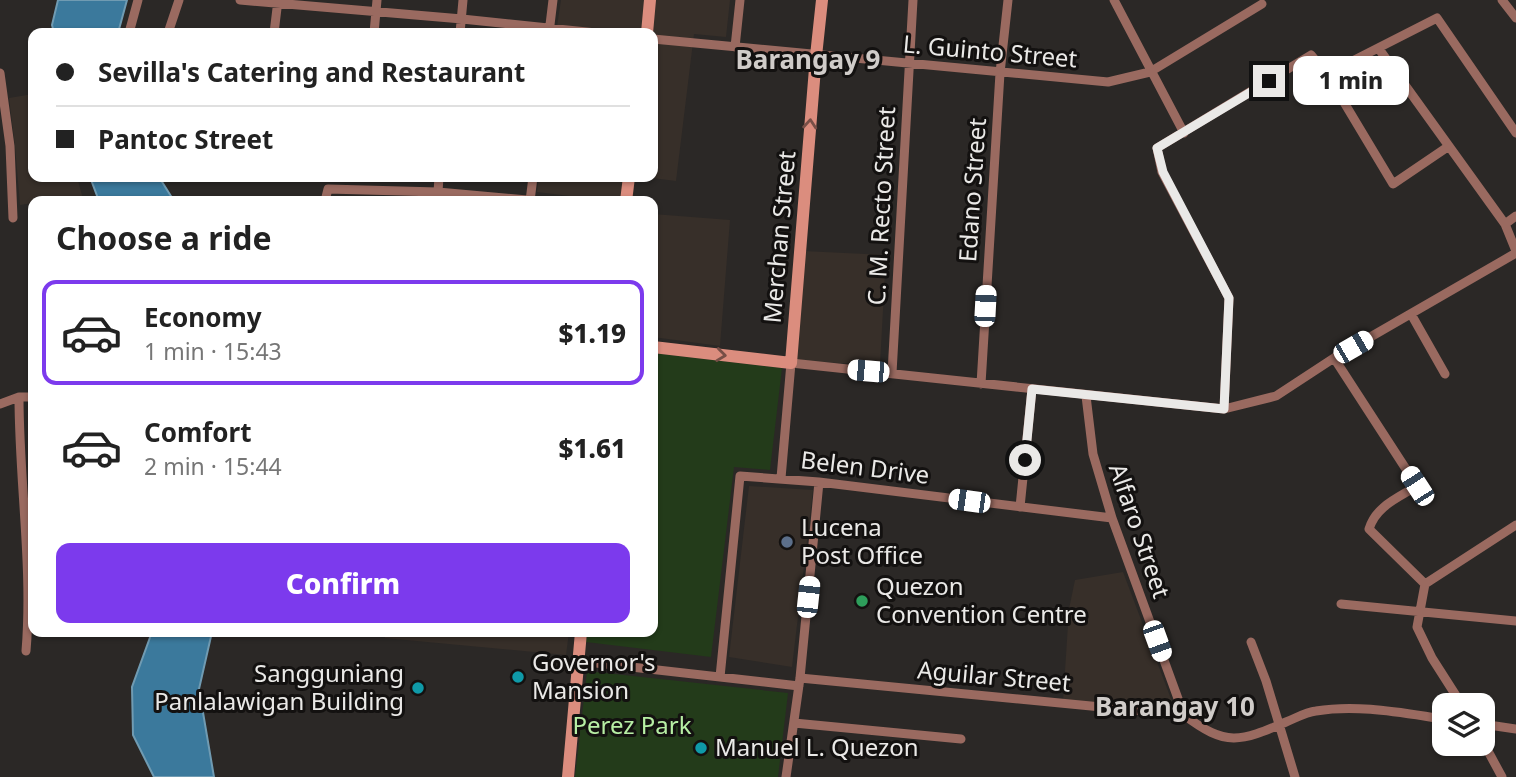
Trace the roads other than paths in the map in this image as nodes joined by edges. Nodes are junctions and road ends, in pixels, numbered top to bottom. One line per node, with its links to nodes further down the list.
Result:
1 (138, 0): 19 (street)
2 (179, 0): 20 (street)
3 (240, 0): 13 (street)
4 (377, 0): 16 (street)
5 (463, 0): 18 (street)
6 (553, 0): 25 (street)
7 (650, 0): 26 (main road)
8 (740, 0): 28 (street)
9 (822, 0): 30 (main road, Merchan Street)
10 (913, 0): 31 (street, C. M. Recto Street)
11 (1008, 0): 34 (street, Edano Street)
12 (1114, 0): 32 (street)
13 (278, 2): 16 (street); 21 (street)
14 (1262, 4): 32 (street, L. Guinto Street)
15 (1509, 5): 17 (street)
16 (376, 12): 18 (street); 22 (street)
17 (1516, 18)
18 (462, 19): 23 (street); 24 (street)
19 (130, 28)
20 (170, 28)
21 (275, 28)
22 (374, 28)
23 (461, 28)
24 (527, 28)
25 (549, 28)
26 (647, 28)
27 (658, 39): 28 (street, L. Guinto Street)
28 (734, 47): 30 (street, L. Guinto Street)
29 (1379, 49): 35 (street); 38 (street); 39 (street)
30 (816, 56): 31 (street, L. Guinto Street); 51 (main road, Merchan Street, one-way to 30)
31 (908, 64): 34 (street, L. Guinto Street); 52 (street, C. M. Recto Street)
32 (1150, 72): 34 (street, L. Guinto Street); 37 (street)
33 (0, 73): 36 (street)
34 (1000, 73): 54 (street, Edano Street)
35 (1327, 74): 37 (street); 39 (street)
36 (2, 96): 45 (street)
37 (1184, 133): 60 (street)
38 (1516, 133)
39 (1449, 146): 46 (street)
40 (439, 182): 41 (street)
41 (438, 192): 42 (street); 43 (street)
42 (326, 196)
43 (479, 196)
44 (1516, 216): 46 (street)
45 (13, 218)
46 (1504, 224): 47 (street)
47 (1516, 252): 48 (street)
48 (1410, 314): 50 (street); 53 (street)
49 (658, 348): 51 (main road, one-way to 51)
50 (1334, 358): 60 (street); 66 (street)
51 (791, 363): 52 (street); 61 (street, Merchan Street)
52 (892, 373): 54 (street)
53 (1445, 374)
54 (981, 384): 55 (street)
55 (1032, 389): 56 (street); 63 (street)
56 (1086, 396): 60 (street); 64 (street, Alfaro Street)
57 (19, 397): 58 (street); 59 (street); 67 (street)
58 (28, 397)
59 (0, 404)
60 (1224, 409)
61 (781, 478): 62 (street, Belen Drive); 76 (street, Belen Drive)
62 (818, 482): 63 (street, Belen Drive); 77 (street)
63 (1020, 507): 64 (street, Belen Drive)
64 (1112, 518): 79 (street, Alfaro Street)
65 (1516, 525): 66 (street)
66 (1425, 584): 69 (street)
67 (28, 598)
68 (1341, 604): 69 (street)
69 (1420, 613): 70 (street); 78 (street)
70 (1516, 621)
71 (28, 626): 74 (street)
72 (580, 637): 75 (main road)
73 (1251, 642): 82 (street)
74 (26, 651)
75 (578, 661): 76 (street, Aguilar Street); 87 (main road)
76 (720, 677): 77 (street, Aguilar Street)
77 (800, 682): 79 (street, Aguilar Street); 81 (street)
78 (1454, 693)
79 (1184, 715): 82 (street)
80 (1432, 717): 82 (street)
81 (794, 723): 85 (street); 88 (street)
82 (1279, 726): 89 (street)
83 (1495, 726): 84 (street)
84 (1516, 729)
85 (961, 739)
86 (1491, 756): 90 (street)
87 (568, 777)
88 (786, 777)
89 (1295, 777)
90 (1502, 777)

